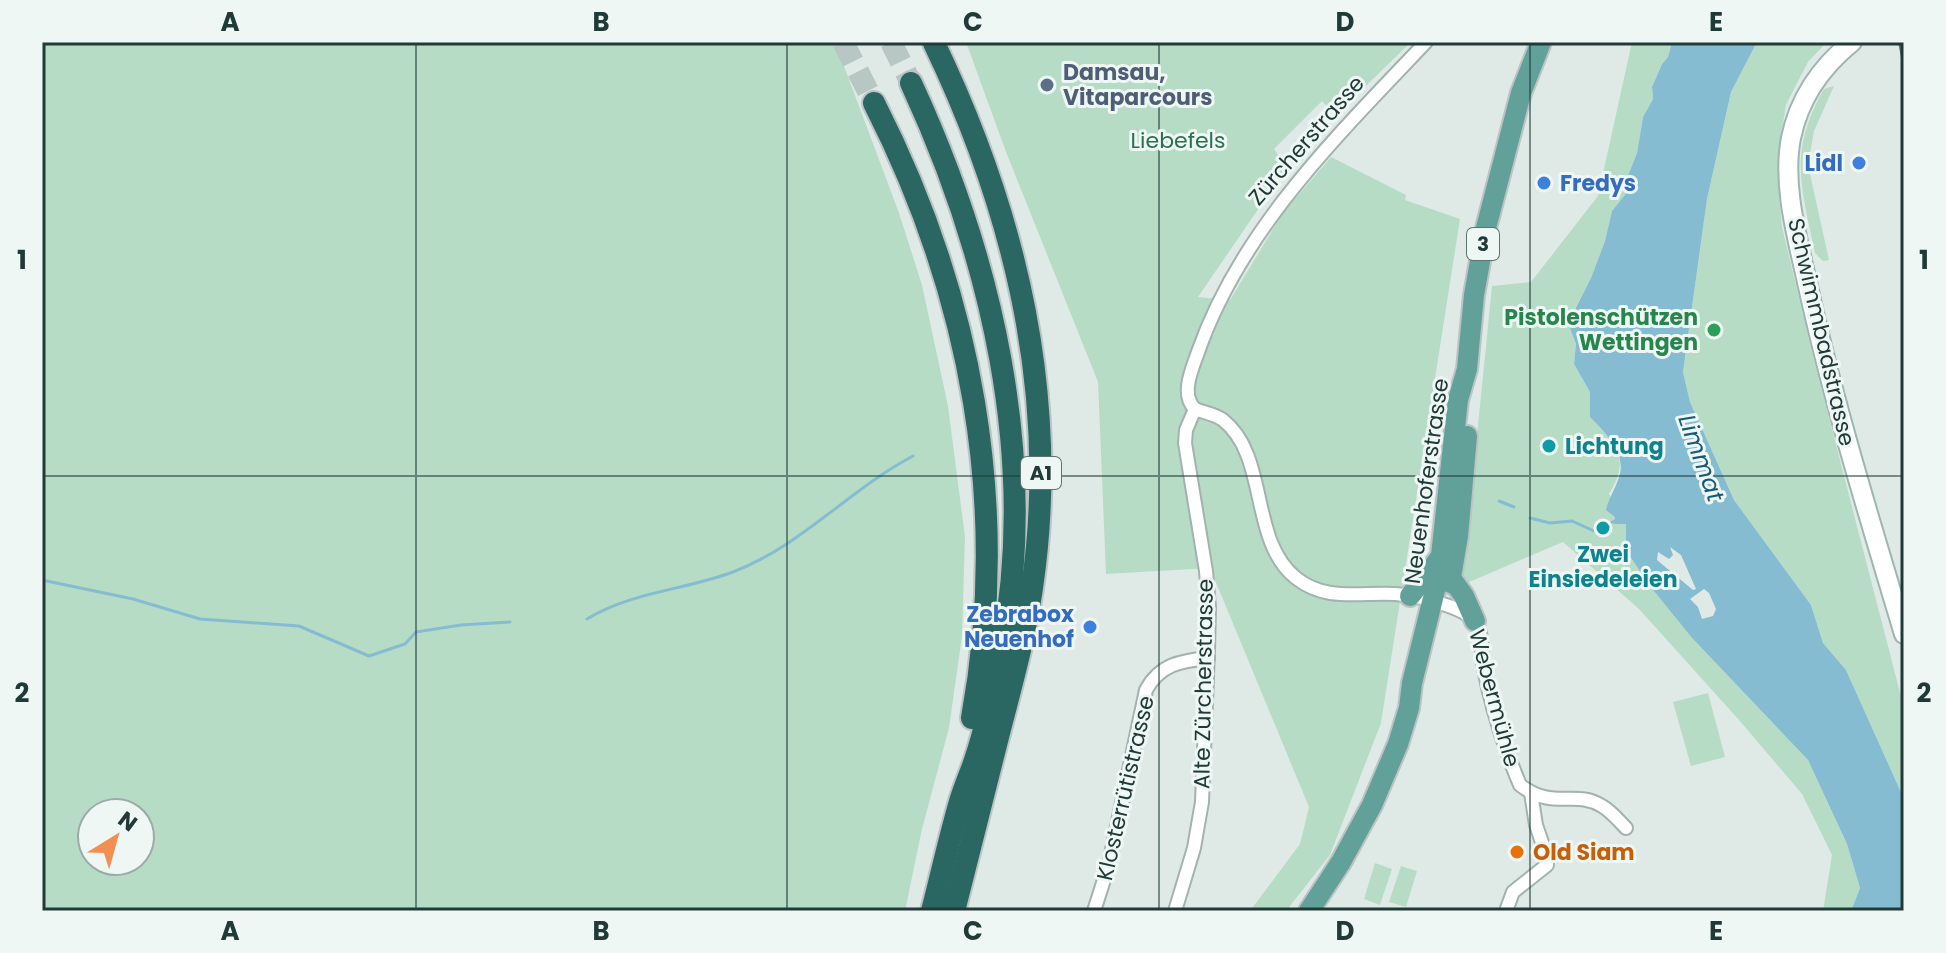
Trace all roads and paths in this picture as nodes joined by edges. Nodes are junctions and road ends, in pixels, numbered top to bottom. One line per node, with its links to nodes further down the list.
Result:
1 (1426, 42): 10 (street, Zürcherstrasse)
2 (1541, 42): 8 (main road, Neuenhoferstrasse / 3)
3 (1553, 42): 8 (main road, Neuenhoferstrasse / 3)
4 (1852, 42): 16 (main road, Schwimmbadstrasse)
5 (934, 43): 22 (highway, A1)
6 (911, 83): 19 (highway, A1)
7 (874, 103): 19 (highway, A1)
8 (1515, 123): 9 (main road, Neuenhoferstrasse / 3)
9 (1467, 369): 11 (main road, Neuenhoferstrasse / 3); 12 (main road, Neuenhoferstrasse / 3)
10 (1195, 409): 13 (street, Webermühle); 17 (street, Alte Zürcherstrasse)
11 (1441, 556): 13 (main road); 14 (main road, Neuenhoferstrasse / 3)
12 (1451, 578): 14 (main road, Neuenhoferstrasse / 3); 15 (main road)
13 (1410, 596): 14 (street, Webermühle)
14 (1439, 603): 15 (street, Webermühle); 25 (main road, 3)
15 (1475, 621): 18 (street, Webermühle)
16 (1904, 634)
17 (1208, 658): 23 (street, Klosterrütistrasse); 24 (street, Alte Zürcherstrasse)
18 (1531, 793): 20 (street, Webermühle); 26 (street)
19 (959, 803): 21 (highway, A1)
20 (1626, 828)
21 (932, 911)
22 (954, 911)
23 (1094, 911)
24 (1175, 911)
25 (1309, 911)
26 (1506, 911)

